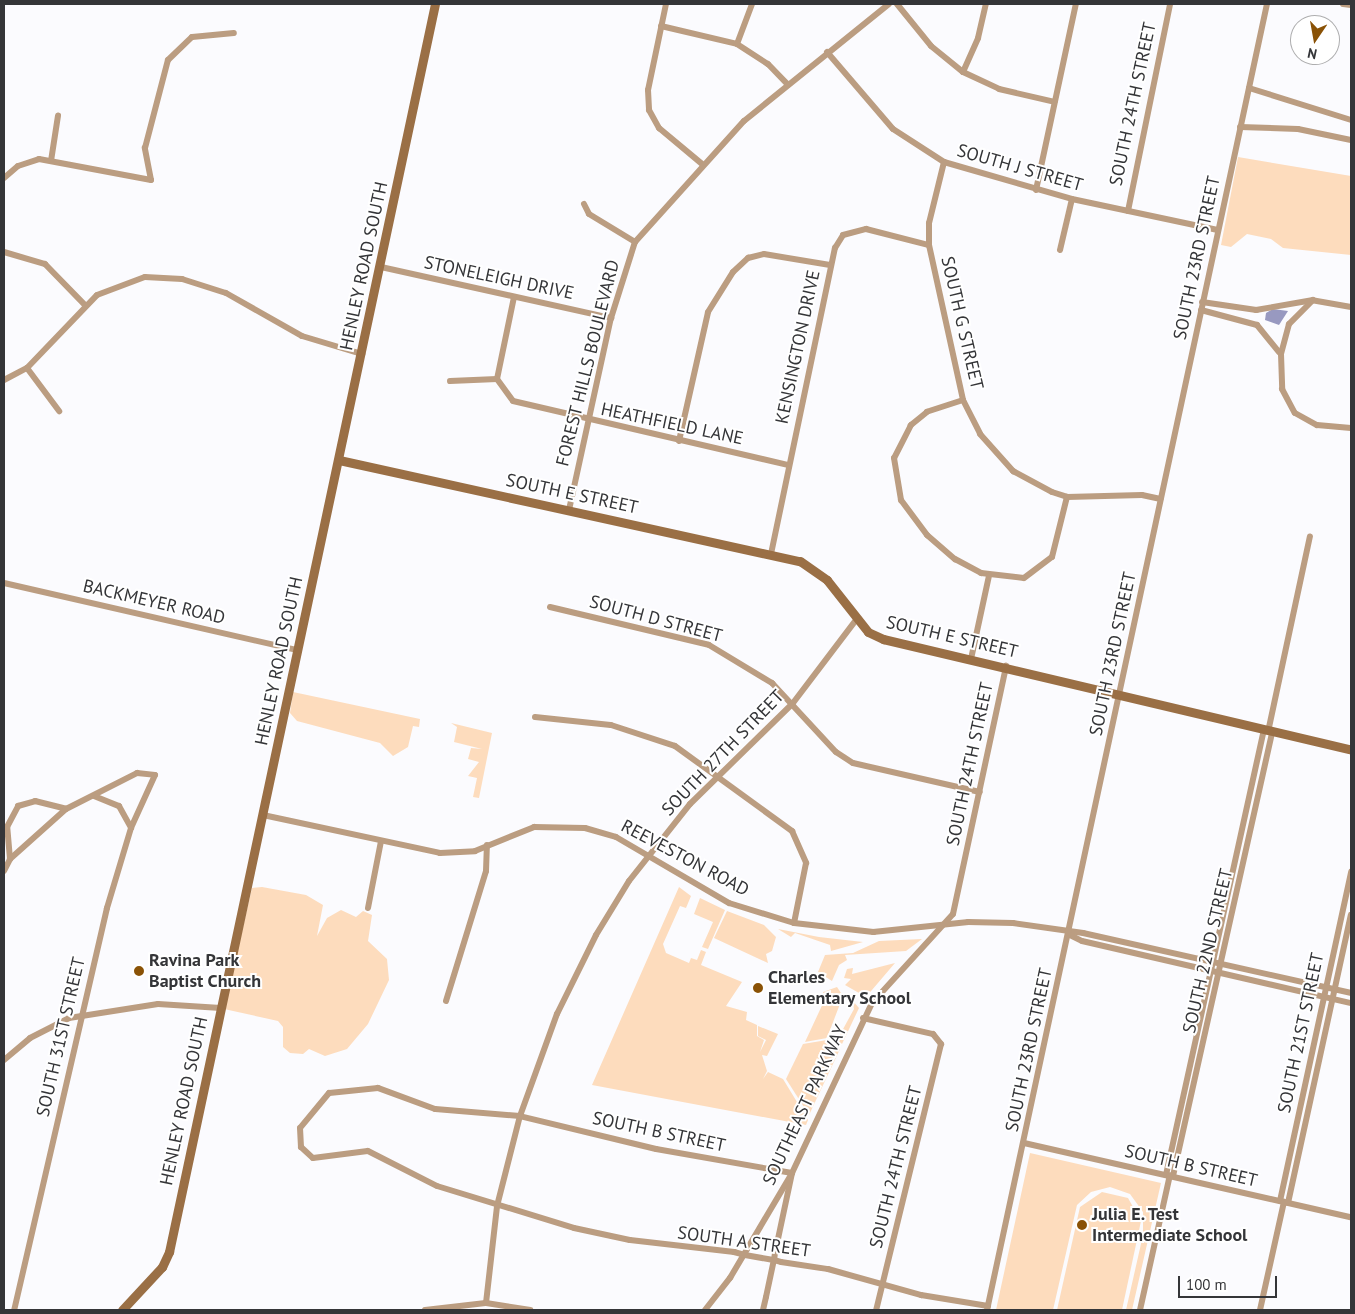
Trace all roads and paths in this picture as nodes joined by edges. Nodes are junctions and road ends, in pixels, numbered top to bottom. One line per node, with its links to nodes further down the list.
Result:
1 (435, 4): 38 (street, HENLEY ROAD SOUTH)
2 (666, 4): 12 (street)
3 (752, 4): 14 (street)
4 (889, 4): 15 (street, FOREST HILLS BOULEVARD)
5 (897, 4): 16 (street)
6 (986, 4): 16 (street)
7 (1076, 4): 19 (street)
8 (1170, 4): 31 (street, SOUTH 24TH STREET)
9 (1267, 4): 18 (street, SOUTH 23RD STREET)
10 (1343, 4): 11 (street)
11 (1351, 5)
12 (661, 26): 14 (street); 26 (street)
13 (234, 34): 24 (street)
14 (736, 44): 17 (street)
15 (827, 52): 17 (street, FOREST HILLS BOULEVARD); 25 (street, SOUTH J STREET)
16 (963, 72): 19 (street)
17 (788, 85): 26 (street, FOREST HILLS BOULEVARD)
18 (1249, 88): 21 (street); 22 (street, SOUTH 23RD STREET)
19 (1055, 102): 28 (street)
20 (58, 116): 24 (street)
21 (1351, 120)
22 (1240, 127): 23 (street); 32 (street, SOUTH 23RD STREET)
23 (1351, 140)
24 (51, 161): 27 (street)
25 (944, 162): 28 (street, SOUTH J STREET); 34 (street, SOUTH G STREET)
26 (702, 164): 33 (street, FOREST HILLS BOULEVARD)
27 (4, 178)
28 (1036, 190): 29 (street, SOUTH J STREET)
29 (1072, 200): 31 (street, SOUTH J STREET); 35 (street)
30 (584, 204): 33 (street)
31 (1128, 211): 32 (street, SOUTH J STREET)
32 (1218, 230): 41 (street, SOUTH 23RD STREET)
33 (635, 242): 45 (street, FOREST HILLS BOULEVARD)
34 (929, 245): 37 (street, KENSINGTON DRIVE); 52 (street, SOUTH G STREET)
35 (1060, 250)
36 (4, 252): 42 (street)
37 (830, 265): 56 (street); 58 (street, KENSINGTON DRIVE)
38 (381, 267): 39 (street, STONELEIGH DRIVE); 46 (street, HENLEY ROAD SOUTH)
39 (514, 297): 45 (street, STONELEIGH DRIVE); 49 (street)
40 (1313, 300): 41 (street); 43 (street); 47 (street)
41 (1202, 302): 44 (street, SOUTH 23RD STREET)
42 (85, 305): 46 (street); 48 (street)
43 (1351, 307)
44 (1201, 310): 47 (street); 60 (street, SOUTH 23RD STREET)
45 (611, 318): 54 (street, FOREST HILLS BOULEVARD)
46 (362, 354): 57 (street, HENLEY ROAD SOUTH)
47 (1280, 354): 55 (street)
48 (27, 368): 50 (street); 53 (street)
49 (497, 379): 51 (street); 54 (street, HEATHFIELD LANE)
50 (4, 380)
51 (450, 381)
52 (963, 400): 59 (street, SOUTH G STREET); 64 (street)
53 (58, 411)
54 (588, 421): 56 (street, HEATHFIELD LANE); 61 (street, FOREST HILLS BOULEVARD)
55 (1351, 428)
56 (679, 441): 58 (street, HEATHFIELD LANE)
57 (339, 460): 61 (street, SOUTH E STREET); 68 (street, HENLEY ROAD SOUTH)
58 (789, 465): 63 (street, KENSINGTON DRIVE)
59 (1067, 497): 60 (street, SOUTH G STREET); 64 (street)
60 (1161, 499): 71 (street, SOUTH 23RD STREET)
61 (569, 510): 63 (street, SOUTH E STREET)
62 (1310, 536): 74 (street, SOUTH 22ND STREET)
63 (771, 554): 67 (street, SOUTH E STREET)
64 (989, 576): 69 (street, SOUTH 24TH STREET)
65 (4, 583): 68 (street, BACKMEYER ROAD)
66 (550, 607): 72 (street, SOUTH D STREET)
67 (856, 620): 69 (street, SOUTH E STREET); 72 (street, SOUTH 27TH STREET)
68 (298, 650): 80 (street, HENLEY ROAD SOUTH)
69 (971, 659): 70 (street, SOUTH E STREET)
70 (1006, 666): 71 (street, SOUTH E STREET); 77 (street, SOUTH 24TH STREET)
71 (1121, 692): 74 (street, SOUTH E STREET); 92 (street, SOUTH 23RD STREET)
72 (793, 703): 76 (street, SOUTH 27TH STREET); 77 (street, SOUTH D STREET)
73 (535, 717): 76 (street)
74 (1268, 731): 75 (street, SOUTH E STREET); 93 (street, SOUTH 22ND STREET); 94 (street, SOUTH 22ND STREET)
75 (1351, 750)
76 (719, 774): 84 (street, SOUTH 27TH STREET); 90 (street)
77 (980, 792): 91 (street, SOUTH 24TH STREET)
78 (94, 796): 79 (street); 81 (street); 81 (street, SOUTH 31ST STREET)
79 (66, 809): 85 (street); 85 (street)
80 (263, 815): 82 (street, REEVESTON ROAD); 104 (street, HENLEY ROAD SOUTH)
81 (130, 828): 105 (street, SOUTH 31ST STREET)
82 (382, 841): 83 (street, REEVESTON ROAD); 88 (street)
83 (487, 845): 84 (street, REEVESTON ROAD); 102 (street)
84 (649, 856): 90 (street, REEVESTON ROAD); 108 (street, SOUTH 27TH STREET)
85 (10, 859): 86 (street)
86 (4, 871)
87 (1351, 872): 97 (street, SOUTH 21ST STREET)
88 (368, 908)
89 (1351, 914): 98 (street, SOUTH 21ST STREET)
90 (794, 922): 91 (street, REEVESTON ROAD)
91 (947, 924): 92 (street, REEVESTON ROAD); 106 (street, SOUTHEAST PARKWAY)
92 (1068, 934): 93 (street, REEVESTON ROAD); 95 (street, REEVESTON ROAD); 109 (street, SOUTH 23RD STREET)
93 (1212, 962): 94 (street, REEVESTON ROAD); 95 (street, SOUTH 22ND STREET)
94 (1220, 964): 96 (street, SOUTH 22ND STREET); 97 (street, REEVESTON ROAD)
95 (1210, 970): 96 (street, REEVESTON ROAD); 111 (street, SOUTH 22ND STREET)
96 (1218, 973): 100 (street, REEVESTON ROAD); 111 (street, SOUTH 22ND STREET)
97 (1326, 988): 98 (street, REEVESTON ROAD); 100 (street, SOUTH 21ST STREET)
98 (1335, 990): 99 (street, REEVESTON ROAD); 101 (street, SOUTH 21ST STREET)
99 (1351, 993)
100 (1324, 997): 101 (street, REEVESTON ROAD); 112 (street, SOUTH 21ST STREET)
101 (1333, 999): 103 (street, REEVESTON ROAD); 112 (street, SOUTH 21ST STREET)
102 (446, 1001)
103 (1351, 1003)
104 (221, 1008): 105 (street); 121 (street, HENLEY ROAD SOUTH)
105 (81, 1017): 107 (street); 120 (street, SOUTH 31ST STREET)
106 (863, 1018): 110 (street, SOUTHEAST PARKWAY); 117 (street, SOUTH 24TH STREET)
107 (5, 1056)
108 (520, 1116): 110 (street, SOUTH B STREET); 113 (street, SOUTH 27TH STREET); 113 (street, SOUTH B STREET)
109 (1024, 1143): 111 (street, SOUTH B STREET); 119 (street, SOUTH 23RD STREET)
110 (792, 1173): 115 (street, SOUTHEAST PARKWAY); 116 (street)
111 (1169, 1175): 112 (street, SOUTH B STREET); 127 (street, SOUTH 22ND STREET)
112 (1284, 1202): 114 (street, SOUTH B STREET); 128 (street, SOUTH 21ST STREET)
113 (497, 1206): 115 (street, SOUTH A STREET); 118 (street, SOUTH 27TH STREET)
114 (1351, 1217)
115 (745, 1255): 116 (street, SOUTH A STREET); 124 (street, SOUTHEAST PARKWAY)
116 (774, 1260): 117 (street, SOUTH A STREET); 125 (street)
117 (881, 1283): 119 (street, SOUTH A STREET); 126 (street, SOUTH 24TH STREET)
118 (486, 1303): 122 (street); 123 (street)
119 (987, 1308)
120 (14, 1310)
121 (122, 1310)
122 (425, 1310)
123 (530, 1310)
124 (705, 1310)
125 (763, 1310)
126 (876, 1310)
127 (1140, 1310)
128 (1260, 1310)

